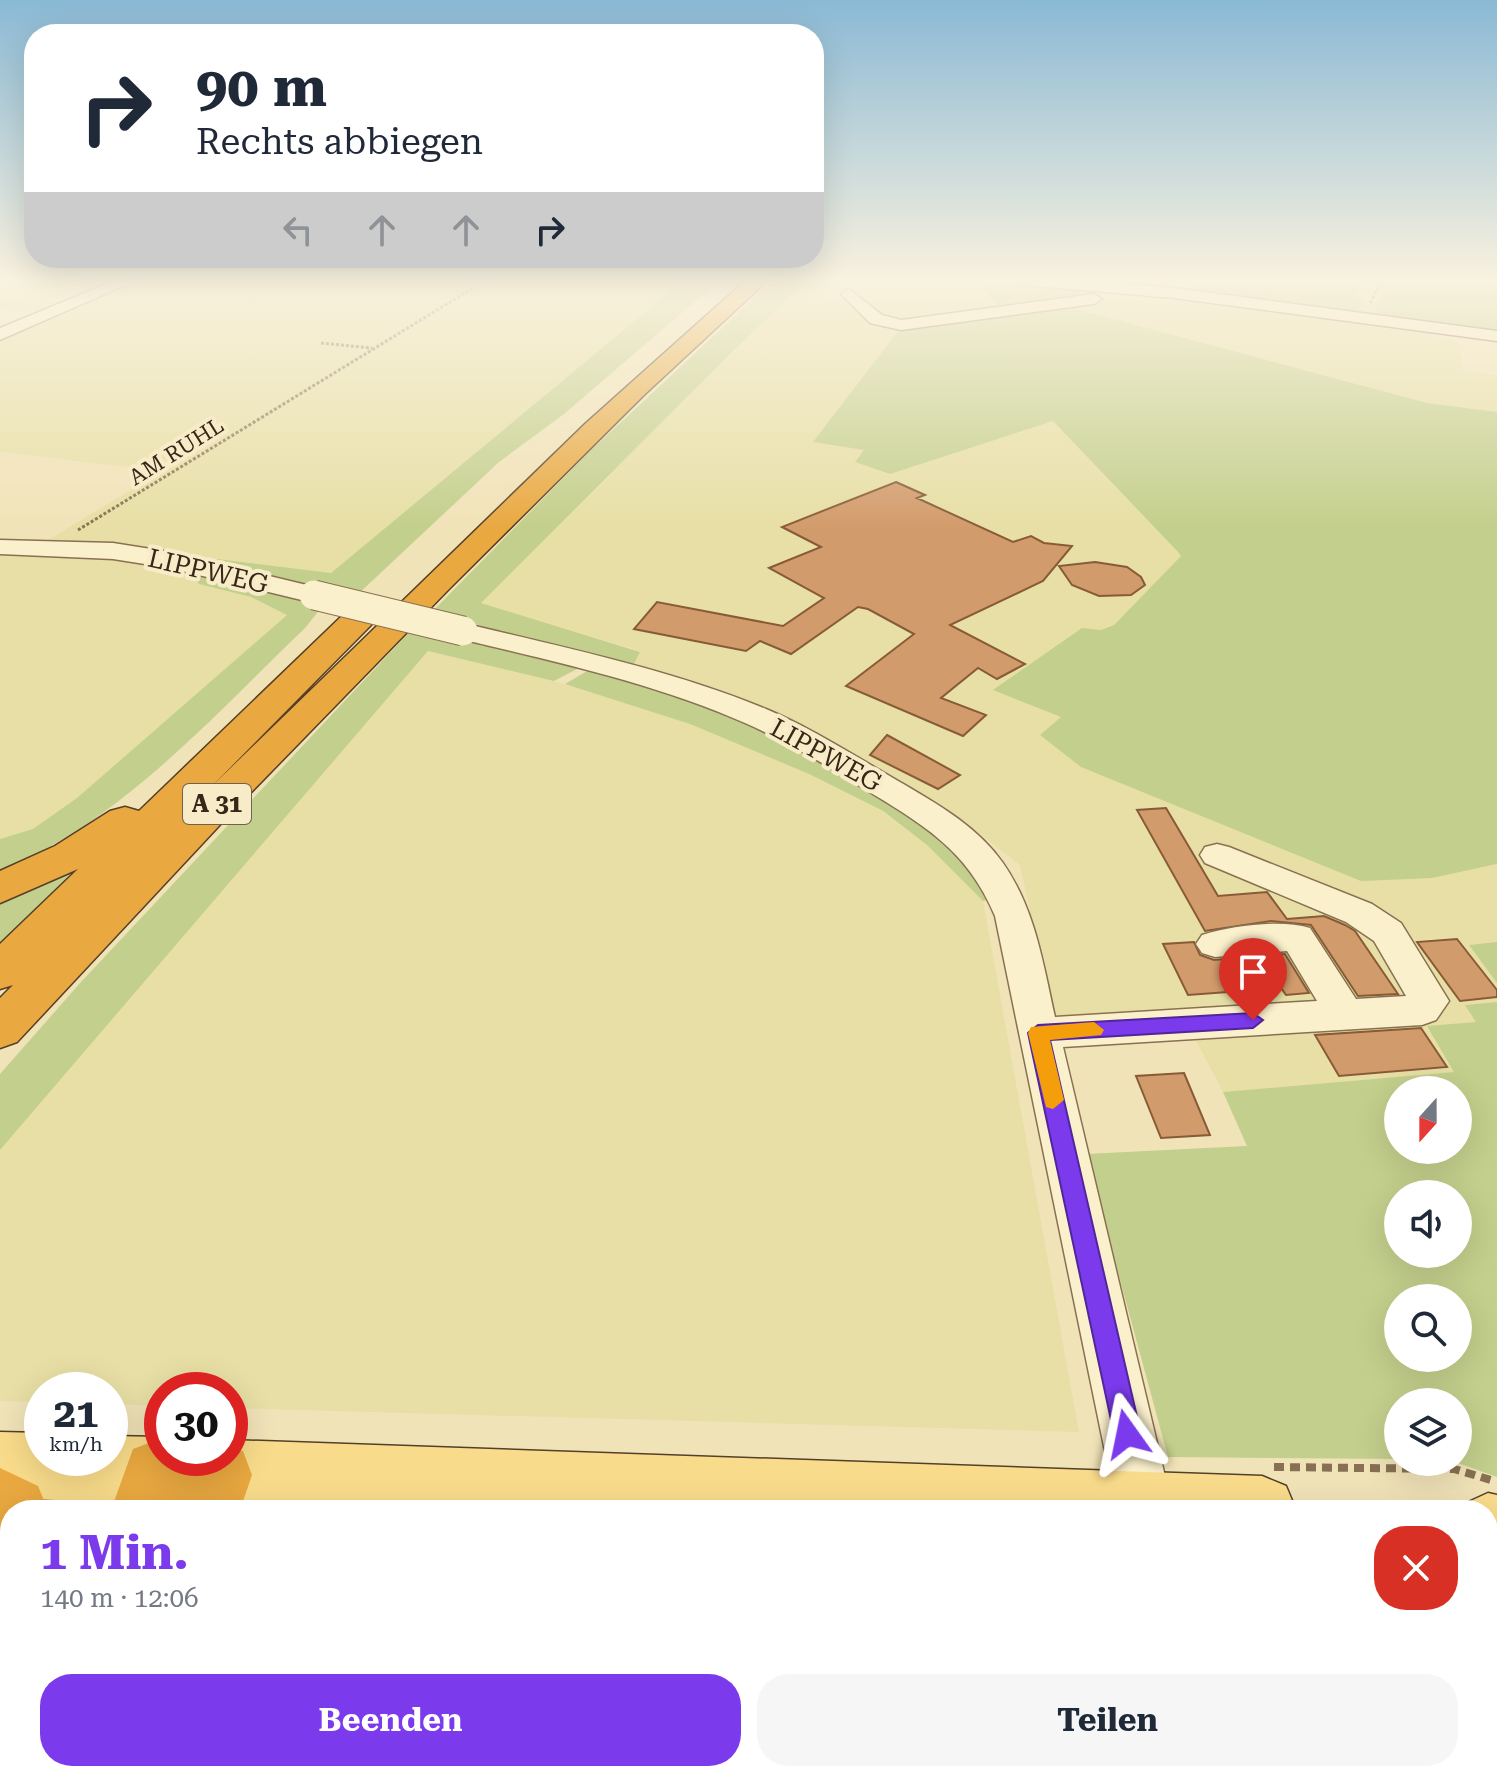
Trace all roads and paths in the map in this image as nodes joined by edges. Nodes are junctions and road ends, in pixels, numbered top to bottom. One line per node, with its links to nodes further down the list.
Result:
1 (348, 363): 5 (path, AM RUHL)
2 (641, 363): 6 (highway, A 31)
3 (666, 363): 12 (highway, A 31)
4 (0, 547): 5 (street, LIPPWEG)
5 (46, 549): 13 (street, LIPPWEG, bridge)
6 (204, 768): 8 (highway); 10 (highway, A 31)
7 (1217, 855): 11 (street)
8 (0, 888)
9 (1215, 944): 11 (street)
10 (0, 972)
11 (1345, 1015): 13 (street)
12 (0, 1029)
13 (1038, 1033): 19 (street, LIPPWEG)
14 (0, 1465): 17 (main road)
15 (1497, 1482): 16 (path)
16 (1259, 1488): 20 (main road)
17 (182, 1492): 18 (main road)
18 (663, 1500)
19 (1142, 1500)
20 (1190, 1500)

